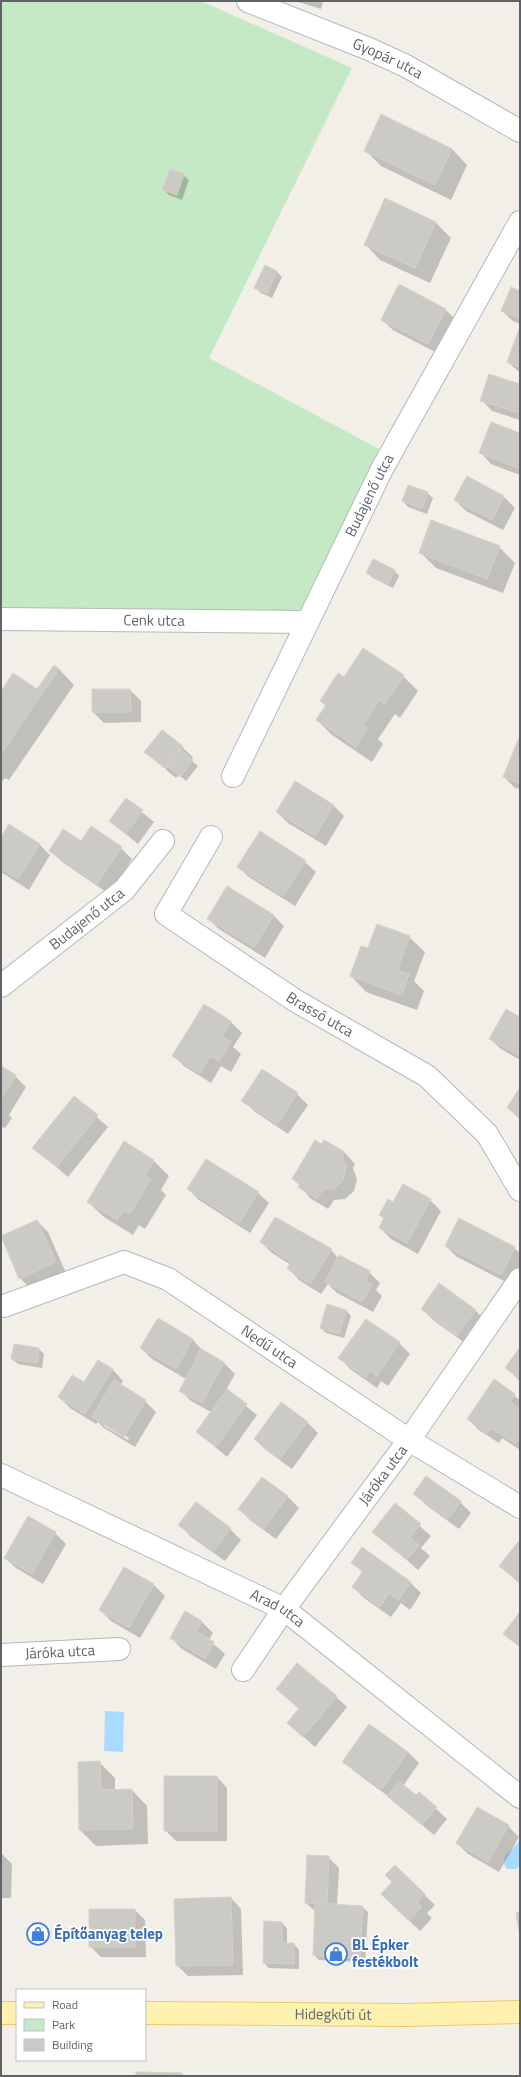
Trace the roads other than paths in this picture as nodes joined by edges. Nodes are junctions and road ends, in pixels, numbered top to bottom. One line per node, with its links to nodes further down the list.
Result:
1 (248, 1): 2 (street, Gyopár utca)
2 (520, 131)
3 (520, 222): 5 (street, Budajenő utca)
4 (1, 619): 5 (street, Cenk utca)
5 (307, 622): 6 (street, Budajenő utca)
6 (233, 776)
7 (210, 836): 10 (street, Brassó utca)
8 (163, 841): 9 (street, Budajenő utca)
9 (1, 986)
10 (520, 1190)
11 (520, 1279): 13 (street, Járóka utca)
12 (4, 1306): 13 (street, Nedű utca)
13 (409, 1440): 15 (street, Nedű utca); 16 (street, Járóka utca)
14 (1, 1474): 16 (street, Arad utca)
15 (520, 1507)
16 (284, 1609): 19 (street, Járóka utca); 20 (street, Arad utca)
17 (119, 1649): 18 (street, Járóka utca)
18 (1, 1655)
19 (243, 1670)
20 (520, 1797)
21 (1, 2012): 22 (main road)
22 (16, 2012)
23 (520, 2012): 24 (main road, Hidegkúti út)
24 (146, 2013)

